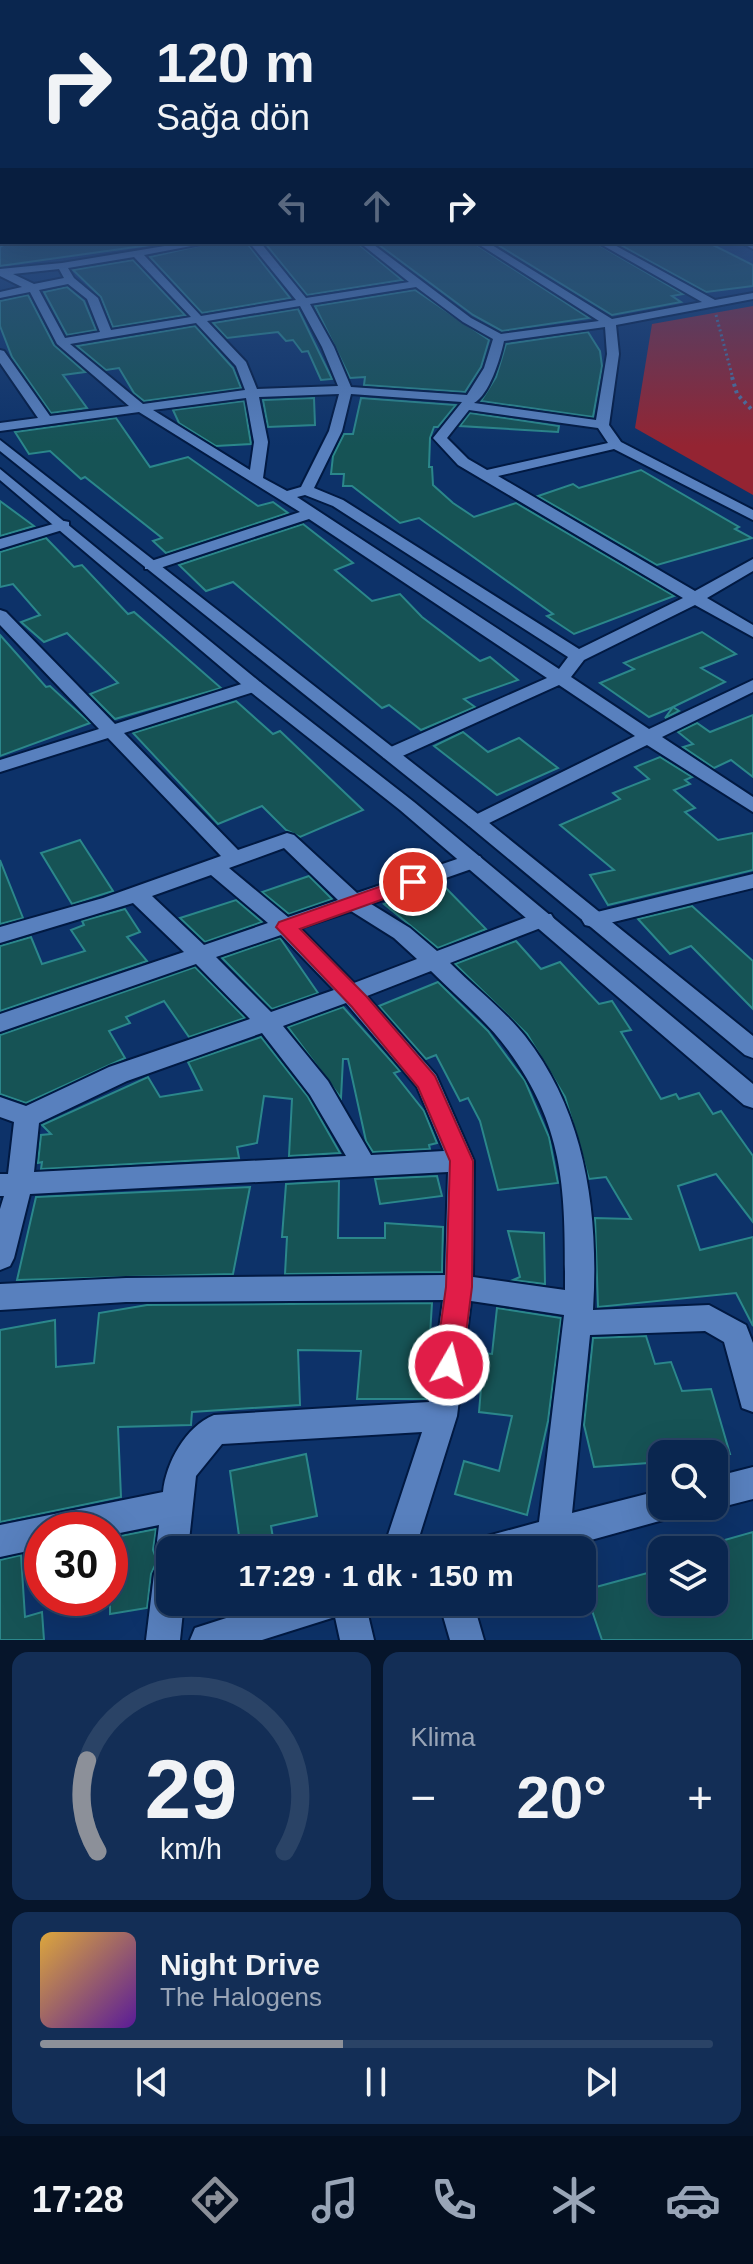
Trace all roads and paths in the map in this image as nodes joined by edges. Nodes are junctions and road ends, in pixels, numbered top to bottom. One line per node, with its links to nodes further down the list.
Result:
1 (35, 293): 16 (street)
2 (85, 293): 14 (street)
3 (173, 293): 12 (street)
4 (297, 293): 10 (street)
5 (365, 293): 10 (street)
6 (432, 293): 15 (street)
7 (561, 293): 13 (street)
8 (693, 293): 11 (street)
9 (753, 296): 11 (street)
10 (305, 303): 12 (street); 18 (street)
11 (712, 303): 13 (street); 22 (path)
12 (199, 321): 14 (street); 19 (street)
13 (610, 323): 15 (street); 24 (street)
14 (107, 336): 16 (street)
15 (499, 338): 20 (street)
16 (61, 342): 21 (street)
17 (0, 354): 23 (street)
18 (346, 390): 19 (street); 20 (street); 31 (street)
19 (252, 393): 21 (street); 30 (street)
20 (470, 403): 24 (street); 29 (street)
21 (138, 406): 23 (street); 30 (street)
22 (753, 411)
23 (45, 419): 25 (street)
24 (602, 425): 27 (street)
25 (0, 427)
26 (0, 444): 38 (street)
27 (616, 445): 29 (street); 34 (street)
28 (0, 473): 35 (street)
29 (485, 475): 39 (street)
30 (256, 478): 32 (street)
31 (306, 490): 32 (street); 42 (street)
32 (285, 496): 33 (street)
33 (309, 514): 38 (street); 43 (street)
34 (753, 516)
35 (64, 525): 36 (street); 45 (street)
36 (0, 544)
37 (753, 564): 39 (street)
38 (151, 566): 48 (street)
39 (695, 598): 41 (street); 42 (street)
40 (0, 615): 46 (street)
41 (753, 632)
42 (578, 656): 43 (street)
43 (561, 678): 47 (street); 48 (street)
44 (753, 685): 47 (street)
45 (254, 686): 46 (street); 53 (street)
46 (111, 733): 49 (street); 52 (street)
47 (648, 736): 50 (street); 51 (street)
48 (391, 754): 51 (street)
49 (0, 766)
50 (753, 806)
51 (476, 822): 58 (street)
52 (222, 861): 55 (street); 56 (street); 59 (street)
53 (473, 861): 56 (street); 57 (street)
54 (753, 881): 58 (street)
55 (136, 893): 60 (street); 61 (street)
56 (353, 902): 59 (street); 62 (street)
57 (543, 919): 62 (street); 67 (street)
58 (593, 920): 66 (street)
59 (286, 927): 61 (street); 63 (street)
60 (0, 935)
61 (202, 957): 64 (street); 65 (street)
62 (433, 960): 63 (street); 76 (street)
63 (351, 993): 64 (street); 70 (street)
64 (270, 1022): 69 (street); 71 (street)
65 (0, 1023)
66 (753, 1049)
67 (753, 1098)
68 (0, 1107): 69 (street)
69 (27, 1117): 72 (street)
70 (461, 1161): 71 (street); 74 (street)
71 (365, 1168): 72 (street)
72 (10, 1184): 73 (street)
73 (0, 1258)
74 (459, 1287): 75 (street); 76 (street); 78 (street)
75 (0, 1297)
76 (579, 1314): 77 (street); 84 (street)
77 (753, 1398)
78 (442, 1416): 81 (street); 87 (street)
79 (753, 1483): 80 (street)
80 (728, 1489)
81 (177, 1505): 83 (street); 86 (street)
82 (648, 1510): 84 (street)
83 (128, 1515)
84 (554, 1534): 88 (street)
85 (24, 1536): 89 (street)
86 (174, 1536)
87 (403, 1536)
88 (546, 1536)
89 (0, 1541)
90 (166, 1616): 94 (street)
91 (285, 1616): 95 (street)
92 (351, 1616): 96 (street)
93 (460, 1616): 97 (street)
94 (163, 1640)
95 (207, 1640)
96 (357, 1640)
97 (467, 1640)

